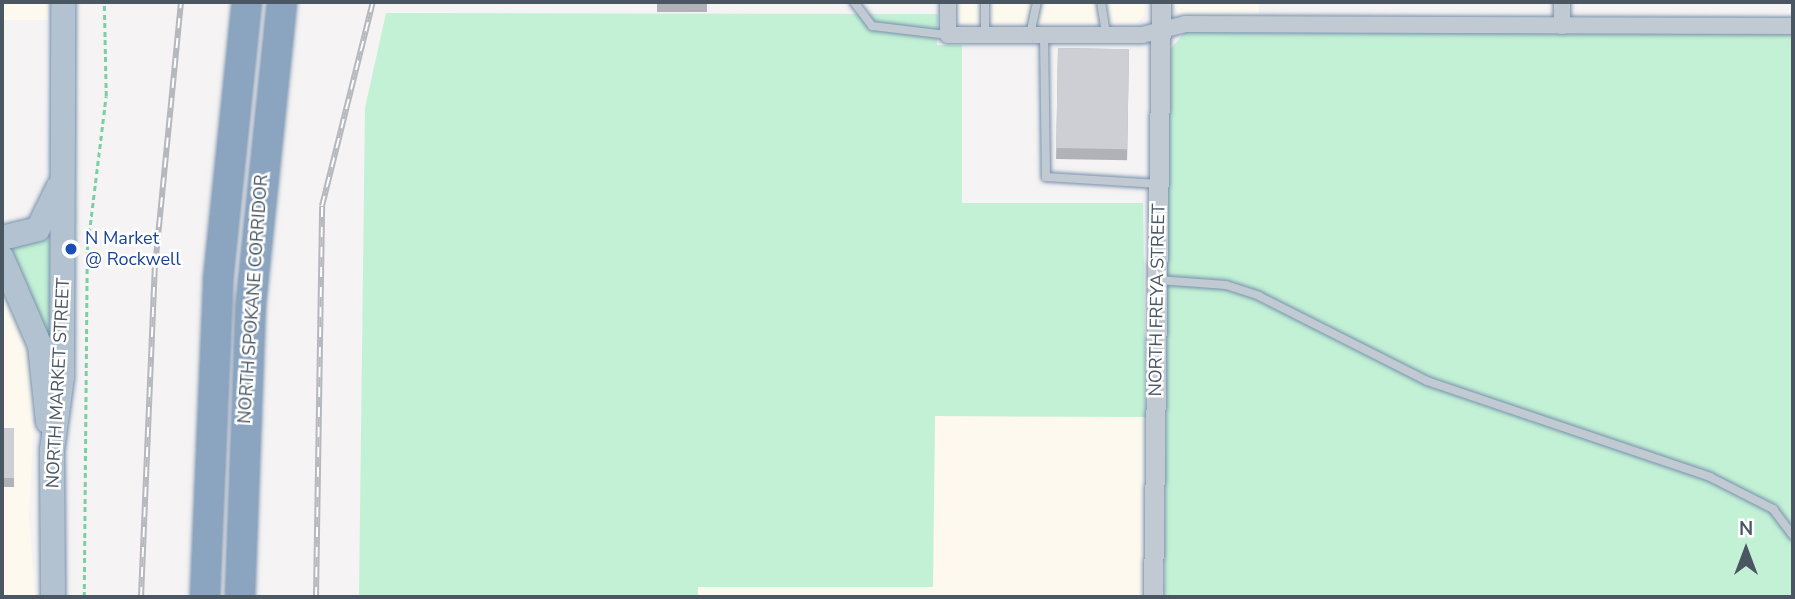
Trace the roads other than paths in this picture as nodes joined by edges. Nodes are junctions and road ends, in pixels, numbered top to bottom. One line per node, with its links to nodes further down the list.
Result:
1 (63, 2): 20 (main road, NORTH MARKET STREET)
2 (235, 2): 19 (highway)
3 (247, 2): 19 (highway, NORTH SPOKANE CORRIDOR)
4 (282, 2): 29 (highway, NORTH SPOKANE CORRIDOR)
5 (854, 2): 15 (lane)
6 (948, 2): 15 (street)
7 (985, 2): 16 (lane)
8 (1037, 2): 17 (lane)
9 (1101, 2): 18 (lane)
10 (1161, 2): 14 (street, NORTH FREYA STREET)
11 (1562, 2): 12 (street)
12 (1562, 26): 13 (street); 14 (street)
13 (1793, 26)
14 (1160, 30): 18 (street); 21 (street, NORTH FREYA STREET)
15 (948, 35): 16 (street)
16 (985, 35): 17 (street)
17 (1037, 35): 18 (street); 21 (lane)
18 (1106, 35)
19 (232, 121): 28 (highway, NORTH SPOKANE CORRIDOR)
20 (62, 174): 22 (main road); 25 (main road, NORTH MARKET STREET)
21 (1159, 184): 24 (street, NORTH FREYA STREET)
22 (2, 238)
23 (2, 258): 25 (main road)
24 (1158, 280): 26 (lane); 30 (street, NORTH FREYA STREET)
25 (52, 450): 27 (main road, NORTH MARKET STREET)
26 (1793, 536)
27 (53, 597)
28 (205, 597)
29 (240, 597)
30 (1153, 597)

